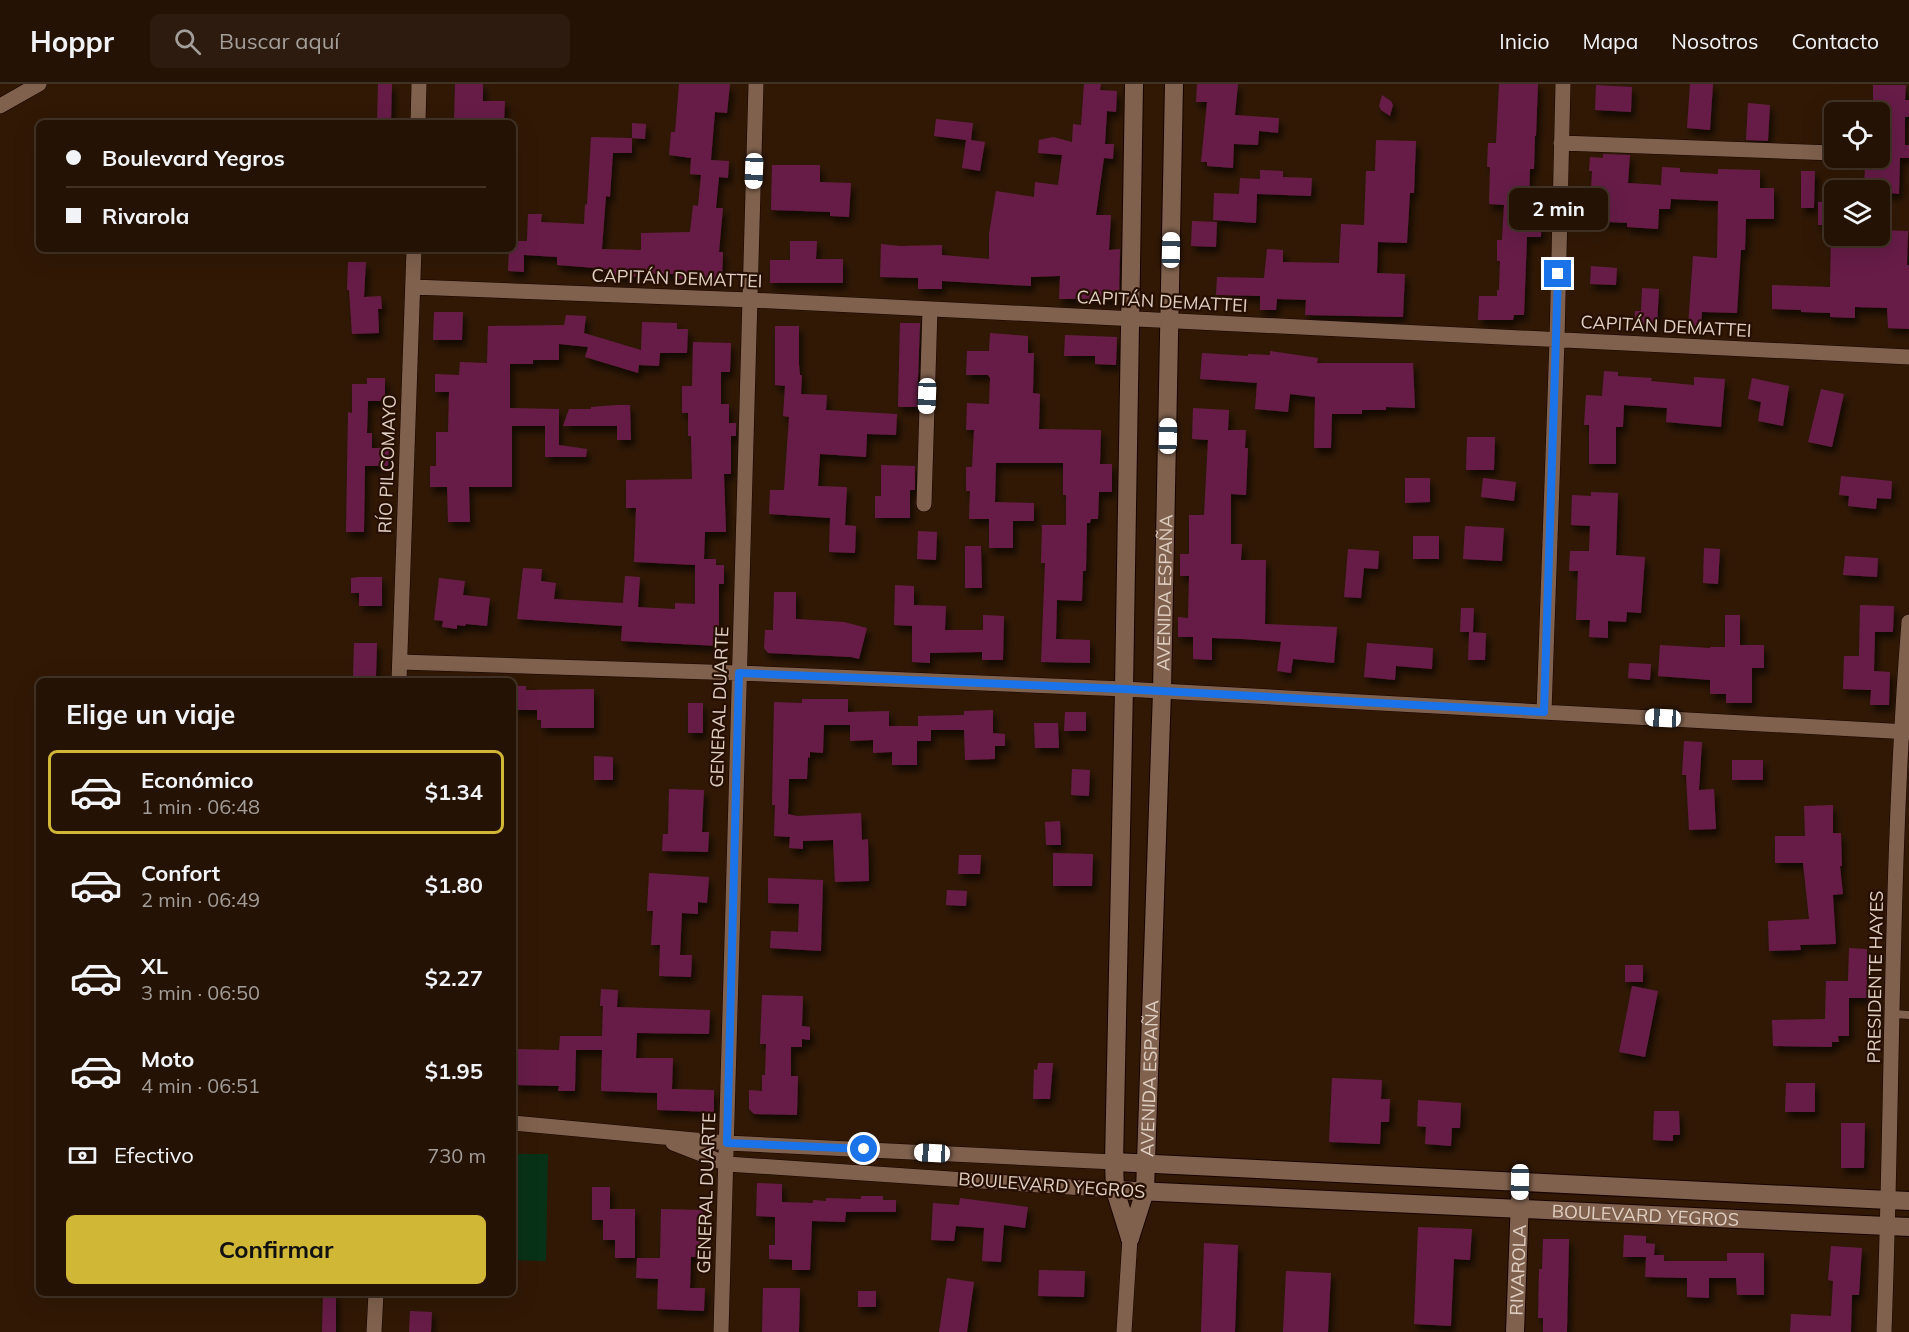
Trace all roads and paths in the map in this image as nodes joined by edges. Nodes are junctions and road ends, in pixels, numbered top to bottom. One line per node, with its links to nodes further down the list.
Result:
1 (39, 84): 7 (street)
2 (419, 84): 8 (street)
3 (756, 84): 13 (street, GENERAL DUARTE)
4 (1134, 84): 15 (street, AVENIDA ESPAÑA)
5 (1174, 84): 16 (street, AVENIDA ESPAÑA)
6 (1563, 84): 9 (street)
7 (0, 106)
8 (418, 120)
9 (1561, 143): 10 (street); 17 (street)
10 (1824, 153)
11 (414, 252): 12 (street, RÍO PILCOMAYO)
12 (413, 287): 13 (street, CAPITÁN DEMATTEI); 21 (street, RÍO PILCOMAYO)
13 (750, 300): 14 (street, CAPITÁN DEMATTEI); 22 (street, GENERAL DUARTE)
14 (930, 309): 15 (street, CAPITÁN DEMATTEI); 19 (street)
15 (1130, 319): 16 (street, CAPITÁN DEMATTEI); 24 (street, AVENIDA ESPAÑA)
16 (1170, 321): 17 (street, CAPITÁN DEMATTEI); 25 (street, AVENIDA ESPAÑA)
17 (1557, 340): 18 (street, CAPITÁN DEMATTEI); 26 (street)
18 (1909, 357)
19 (924, 504)
20 (1909, 622): 27 (street, PRESIDENTE HAYES)
21 (400, 662): 22 (street); 23 (street, RÍO PILCOMAYO)
22 (739, 673): 24 (street); 31 (street, GENERAL DUARTE)
23 (399, 678)
24 (1124, 689): 25 (street); 32 (street, AVENIDA ESPAÑA)
25 (1162, 691): 26 (street); 33 (street, AVENIDA ESPAÑA)
26 (1544, 712): 27 (street)
27 (1905, 732): 28 (street, PRESIDENTE HAYES)
28 (1901, 1015): 38 (street, PRESIDENTE HAYES)
29 (516, 1123): 30 (street)
30 (659, 1138): 31 (street, BOULEVARD YEGROS); 34 (street, BOULEVARD YEGROS)
31 (727, 1143): 32 (street, BOULEVARD YEGROS); 34 (street, GENERAL DUARTE)
32 (1114, 1162): 33 (street, BOULEVARD YEGROS); 36 (street, AVENIDA ESPAÑA)
33 (1146, 1163): 35 (street, BOULEVARD YEGROS); 37 (street, AVENIDA ESPAÑA)
34 (727, 1164): 36 (street, BOULEVARD YEGROS); 46 (street, GENERAL DUARTE)
35 (1520, 1182): 38 (street, BOULEVARD YEGROS); 40 (street, RIVAROLA)
36 (1115, 1190): 37 (street, BOULEVARD YEGROS); 43 (street, AVENIDA ESPAÑA)
37 (1145, 1191): 40 (street, BOULEVARD YEGROS); 43 (street, AVENIDA ESPAÑA)
38 (1889, 1200): 39 (street, BOULEVARD YEGROS); 41 (street, PRESIDENTE HAYES)
39 (1909, 1201)
40 (1520, 1209): 41 (street, BOULEVARD YEGROS); 48 (street, RIVAROLA)
41 (1888, 1226): 42 (street, BOULEVARD YEGROS); 49 (street, PRESIDENTE HAYES)
42 (1909, 1227)
43 (1130, 1238): 47 (street)
44 (376, 1296): 45 (street)
45 (374, 1332)
46 (721, 1332)
47 (1124, 1332)
48 (1515, 1332)
49 (1884, 1332)

